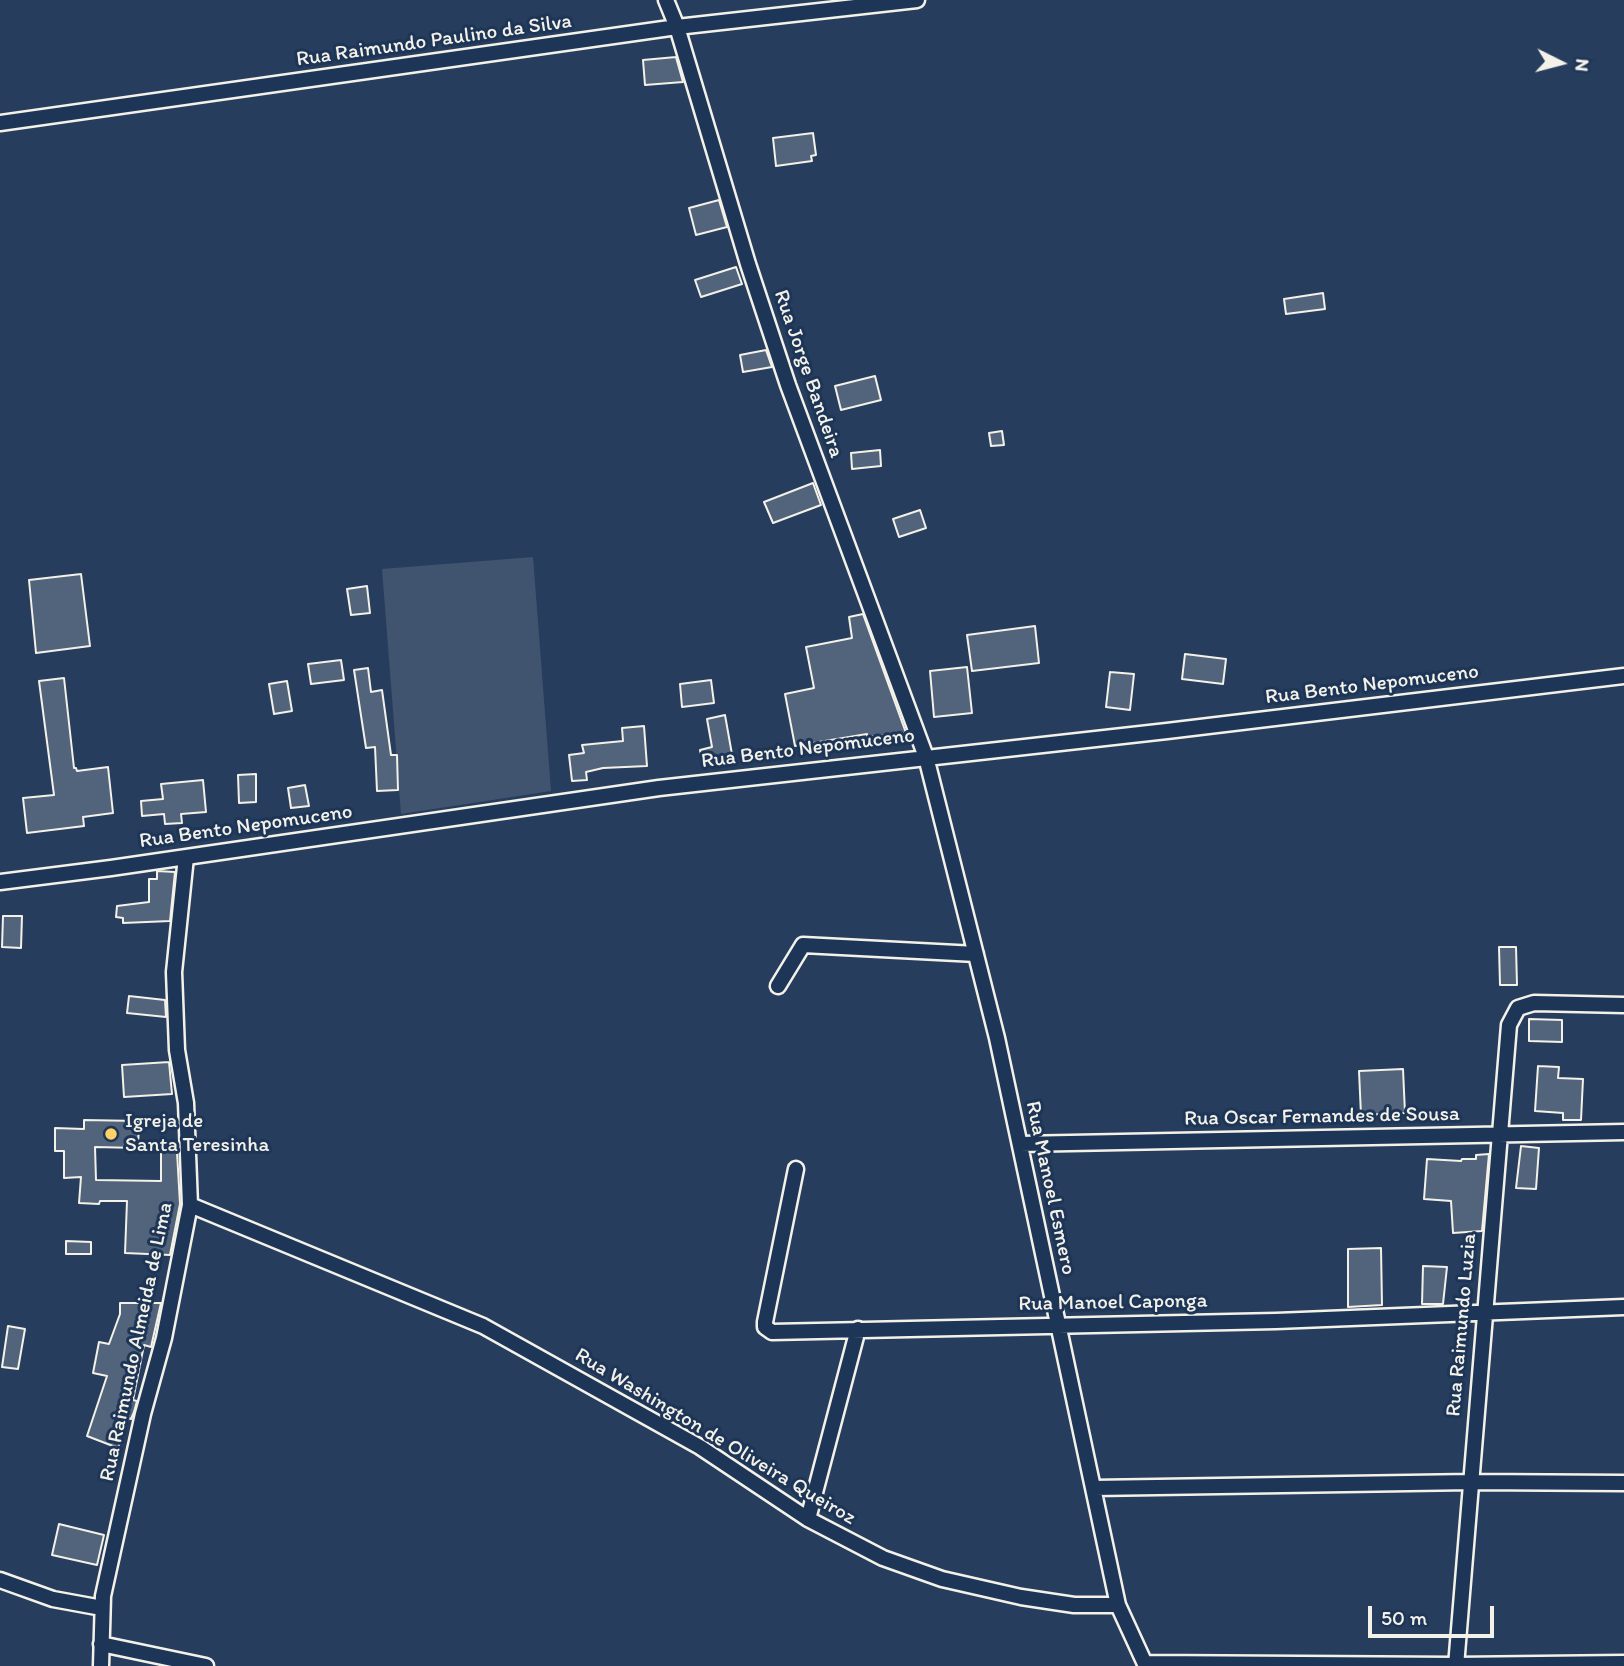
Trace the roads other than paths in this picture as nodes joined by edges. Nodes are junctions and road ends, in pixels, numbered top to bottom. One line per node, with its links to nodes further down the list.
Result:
1 (666, 0): 4 (street, Rua Jorge Bandeira)
2 (916, 0): 3 (street, Rua Raimundo Paulino da Silva)
3 (797, 6): 4 (street, Rua Raimundo Paulino da Silva)
4 (677, 27): 5 (street, Rua Raimundo Paulino da Silva); 7 (street, Rua Jorge Bandeira)
5 (0, 123)
6 (1624, 676): 7 (street, Rua Bento Nepomuceno)
7 (926, 757): 8 (street, Rua Bento Nepomuceno); 10 (street, Rua Manoel Esmero)
8 (186, 857): 9 (street, Rua Bento Nepomuceno); 17 (street, Rua Raimundo Almeida de Lima)
9 (0, 882)
10 (976, 954): 11 (street); 15 (street, Rua Manoel Esmero)
11 (778, 986)
12 (1624, 1005): 14 (street, Rua Raimundo Luzia)
13 (1624, 1132): 14 (street, Rua Oscar Fernandes de Sousa)
14 (1499, 1133): 15 (street, Rua Oscar Fernandes de Sousa); 19 (street, Rua Raimundo Luzia)
15 (1020, 1144): 20 (street, Rua Manoel Esmero)
16 (796, 1169): 21 (street, Rua Manoel Caponga)
17 (190, 1205): 25 (street, Rua Washington de Oliveira Queiroz); 28 (street, Rua Raimundo Almeida de Lima)
18 (1624, 1307): 19 (street, Rua Manoel Caponga)
19 (1484, 1312): 20 (street, Rua Manoel Caponga); 22 (street, Rua Raimundo Luzia)
20 (1057, 1325): 21 (street, Rua Manoel Caponga); 24 (street, Rua Manoel Esmero)
21 (858, 1329): 25 (street)
22 (1471, 1482): 23 (street); 24 (street); 32 (street, Rua Raimundo Luzia)
23 (1624, 1483)
24 (1094, 1488): 27 (street, Rua Manoel Esmero)
25 (808, 1519): 27 (street, Rua Washington de Oliveira Queiroz)
26 (0, 1580): 28 (street)
27 (1118, 1605): 31 (street, Rua Manoel Esmero)
28 (102, 1608): 29 (street, Rua Raimundo Almeida de Lima)
29 (101, 1644): 33 (street, Rua Raimundo Almeida de Lima); 34 (street)
30 (1624, 1663): 32 (street)
31 (1145, 1665): 32 (street)
32 (1456, 1665)
33 (101, 1666)
34 (206, 1666)

